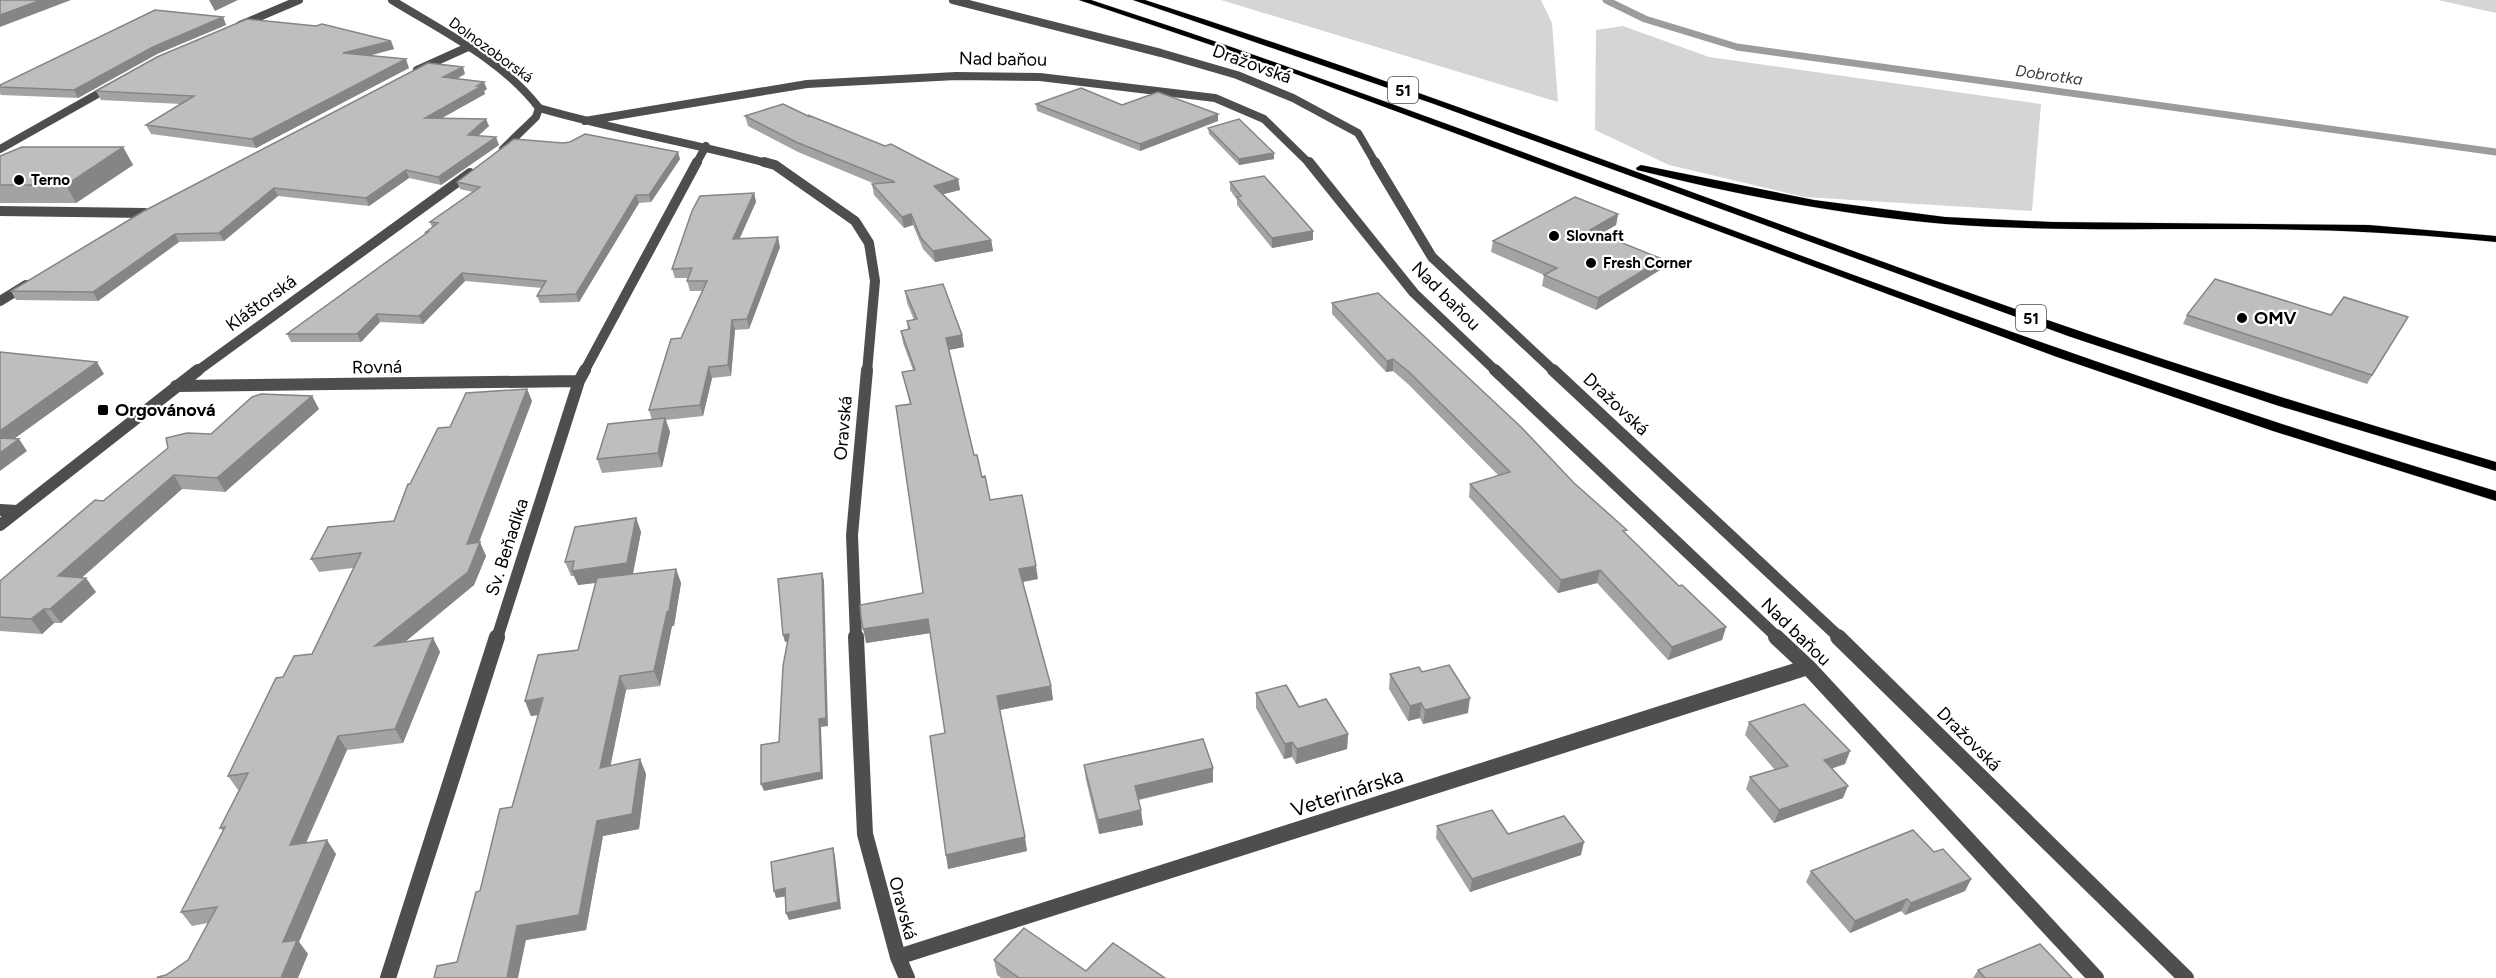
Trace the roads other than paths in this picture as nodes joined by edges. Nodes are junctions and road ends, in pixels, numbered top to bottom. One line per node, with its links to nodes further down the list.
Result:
1 (299, 0): 6 (street)
2 (392, 0): 7 (street, Dolnozoborská)
3 (953, 0): 36 (street, Dražovská)
4 (1083, 0): 27 (main road, 51)
5 (1137, 0): 14 (main road, 51)
6 (234, 27)
7 (468, 47): 8 (street); 10 (street, Dolnozoborská)
8 (413, 72)
9 (119, 82): 13 (street)
10 (539, 108): 11 (street, Oravská); 15 (street)
11 (585, 121): 12 (street, Oravská); 31 (street, Nad baňou)
12 (706, 146): 24 (street, Sv. Beňadika); 32 (street, Oravská)
13 (0, 148)
14 (1572, 151): 21 (main road); 26 (main road, 51)
15 (491, 158)
16 (481, 165): 25 (street, Kláštorská)
17 (156, 207): 19 (street)
18 (0, 211): 19 (street)
19 (145, 213): 20 (street)
20 (126, 225)
21 (2496, 239)
22 (39, 278): 23 (street)
23 (0, 301)
24 (579, 381): 25 (street, Rovná); 33 (street, Sv. Beňadika)
25 (176, 386): 29 (street, Kláštorská)
26 (2496, 467)
27 (2496, 496)
28 (0, 510): 29 (street)
29 (17, 511): 30 (street, Kláštorská)
30 (0, 525)
31 (1808, 667): 32 (street, Veterinárska); 35 (street, Nad baňou)
32 (898, 957): 34 (street, Oravská)
33 (388, 978)
34 (907, 978)
35 (2096, 978)
36 (2186, 978)

